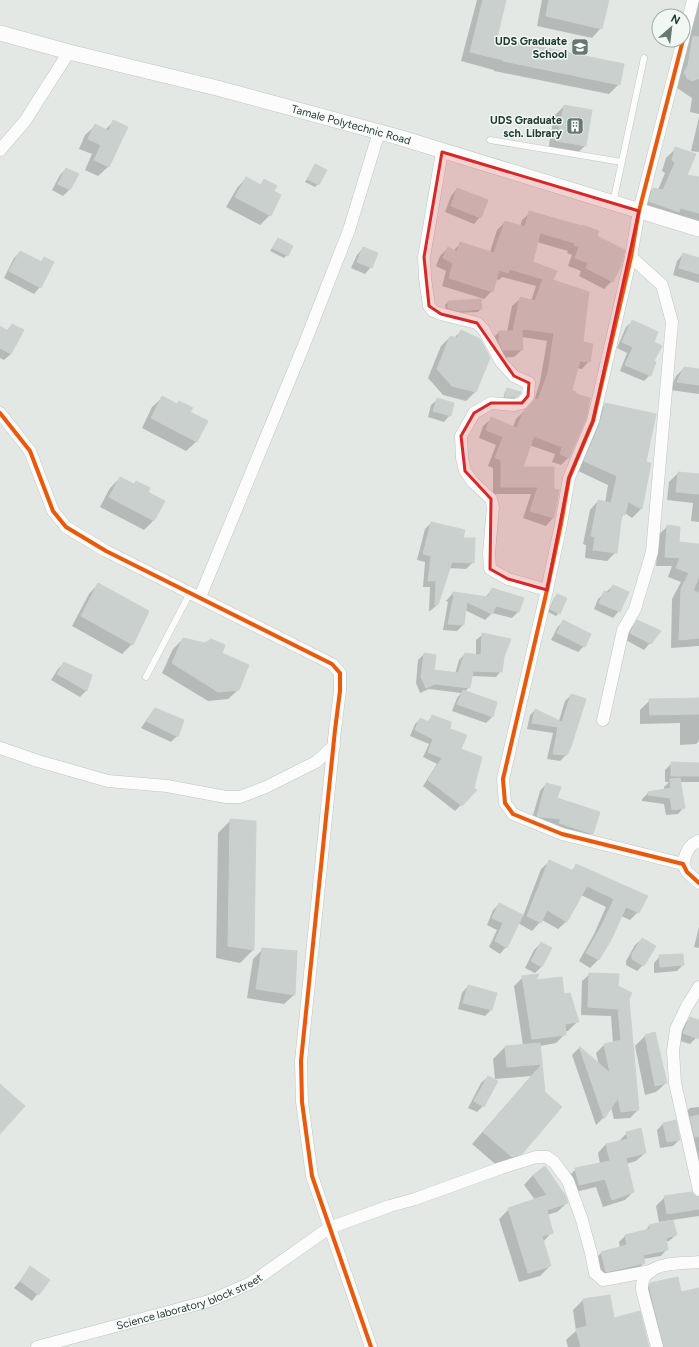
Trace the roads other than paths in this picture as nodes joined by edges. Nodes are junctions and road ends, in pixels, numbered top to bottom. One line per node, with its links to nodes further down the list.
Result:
1 (0, 32): 3 (street, Tamale Polytechnic Road)
2 (681, 48): 11 (street)
3 (69, 52): 5 (street, Tamale Polytechnic Road); 7 (street)
4 (644, 58): 9 (lane)
5 (379, 132): 8 (street, Tamale Polytechnic Road); 16 (street)
6 (490, 140): 9 (lane)
7 (0, 150)
8 (442, 152): 10 (street, Tamale Polytechnic Road); 15 (street)
9 (622, 162): 10 (lane)
10 (613, 203): 11 (street, Tamale Polytechnic Road)
11 (640, 211): 12 (street, Tamale Polytechnic Road); 13 (street)
12 (699, 230)
13 (631, 257): 15 (street); 18 (street)
14 (0, 413): 16 (street)
15 (547, 590): 22 (street)
16 (195, 595): 17 (lane); 19 (street)
17 (146, 677)
18 (603, 720)
19 (334, 746): 20 (street); 26 (street)
20 (0, 748)
21 (699, 841): 22 (street)
22 (683, 864): 23 (street)
23 (699, 883)
24 (699, 986): 25 (street)
25 (699, 1190)
26 (329, 1228): 28 (street, Science laboratory block street); 29 (street, Science laboratory block street); 30 (street)
27 (699, 1262): 28 (street)
28 (651, 1271): 31 (street)
29 (37, 1347)
30 (371, 1347)
31 (657, 1347)

